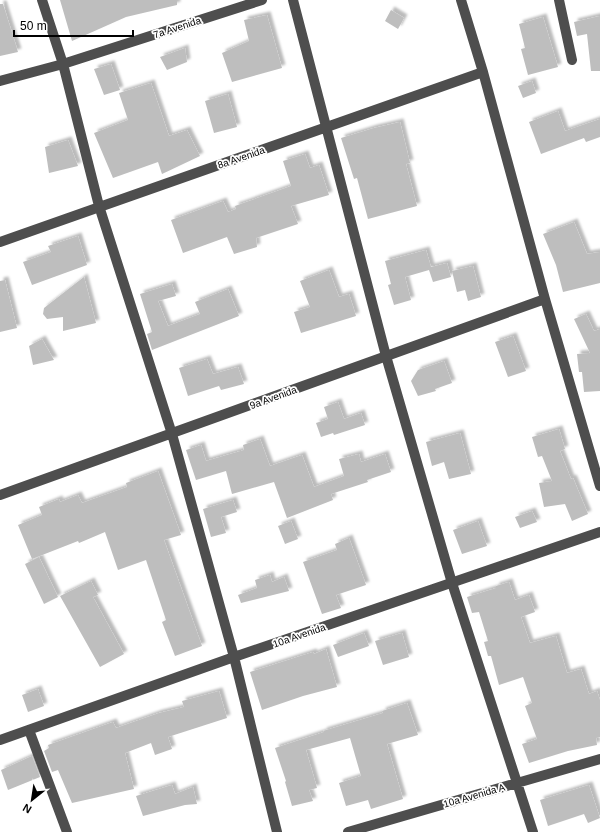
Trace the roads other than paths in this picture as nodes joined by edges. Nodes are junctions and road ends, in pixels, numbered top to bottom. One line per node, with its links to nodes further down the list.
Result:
1 (42, 0): 7 (street)
2 (262, 0): 7 (street, 7a Avenida)
3 (293, 0): 10 (street)
4 (461, 0): 8 (street)
5 (559, 0): 6 (street)
6 (572, 60)
7 (63, 64): 9 (street, 7a Avenida); 11 (street)
8 (483, 72): 10 (street, 8a Avenida); 13 (street)
9 (0, 81)
10 (327, 127): 11 (street, 8a Avenida); 14 (street)
11 (99, 206): 12 (street, 8a Avenida); 15 (street)
12 (0, 242)
13 (545, 299): 14 (street, 9a Avenida); 16 (street)
14 (386, 356): 15 (street, 9a Avenida); 19 (street)
15 (172, 434): 17 (street, 9a Avenida); 20 (street)
16 (600, 486)
17 (0, 495)
18 (600, 532): 19 (street, 10a Avenida)
19 (452, 583): 20 (street, 10a Avenida); 24 (street)
20 (234, 657): 21 (street, 10a Avenida); 26 (street)
21 (29, 730): 22 (street, 10a Avenida); 25 (street)
22 (0, 740)
23 (600, 759): 24 (street, 10a Avenida A)
24 (517, 782): 27 (street, 10a Avenida A); 28 (street)
25 (67, 832)
26 (277, 832)
27 (348, 832)
28 (533, 832)

